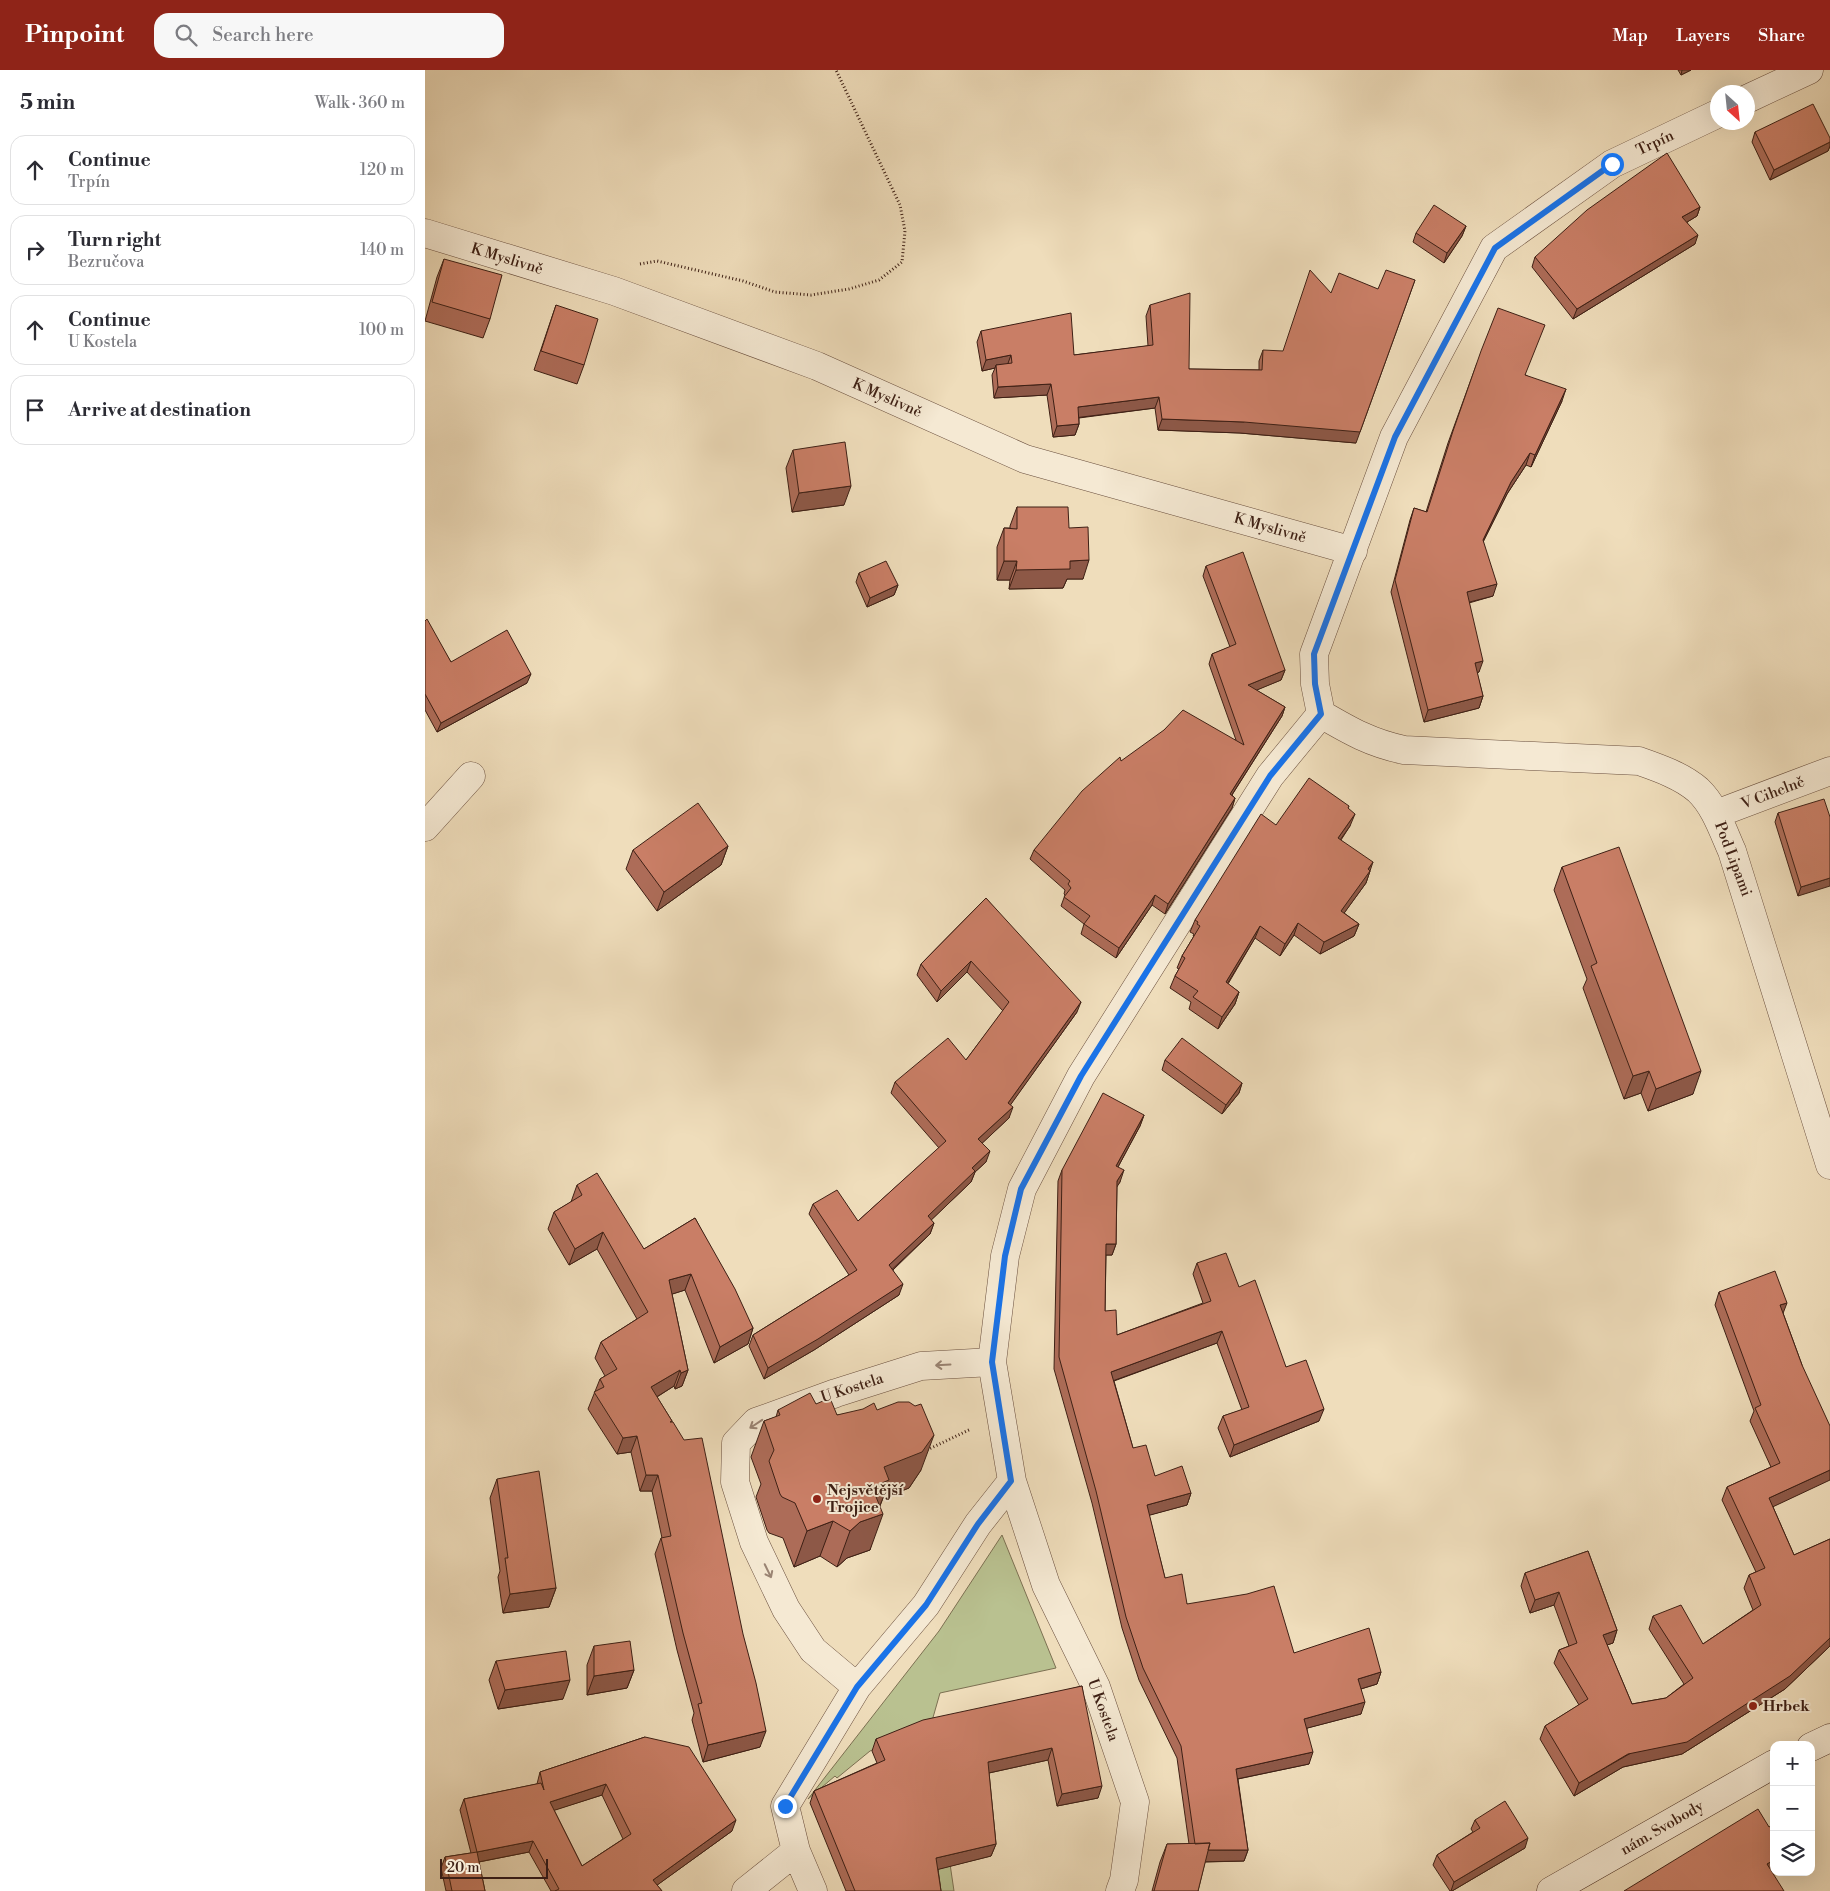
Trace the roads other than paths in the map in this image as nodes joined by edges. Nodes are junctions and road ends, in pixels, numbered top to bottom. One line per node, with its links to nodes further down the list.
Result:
1 (1809, 70): 2 (street)
2 (1755, 95)
3 (1710, 117): 5 (street, Trpín)
4 (425, 233): 5 (street, K Myslivně)
5 (1353, 552): 6 (street, Trpín)
6 (1321, 714): 9 (street, Pod Lipami); 12 (street)
7 (1830, 771): 9 (street, V Cihelně)
8 (471, 776): 10 (street)
9 (1716, 814): 11 (street, Pod Lipami)
10 (425, 827)
11 (1830, 1165)
12 (992, 1362): 13 (street, U Kostela); 14 (street, U Kostela, one-way to 14)
13 (1011, 1481): 14 (street); 21 (street, U Kostela)
14 (857, 1687): 18 (street)
15 (1830, 1738): 16 (street)
16 (1815, 1744)
17 (1770, 1766): 22 (street, nám. Svobody)
18 (796, 1851): 19 (street); 20 (street)
19 (746, 1891)
20 (813, 1891)
21 (1120, 1891)
22 (1551, 1891)

